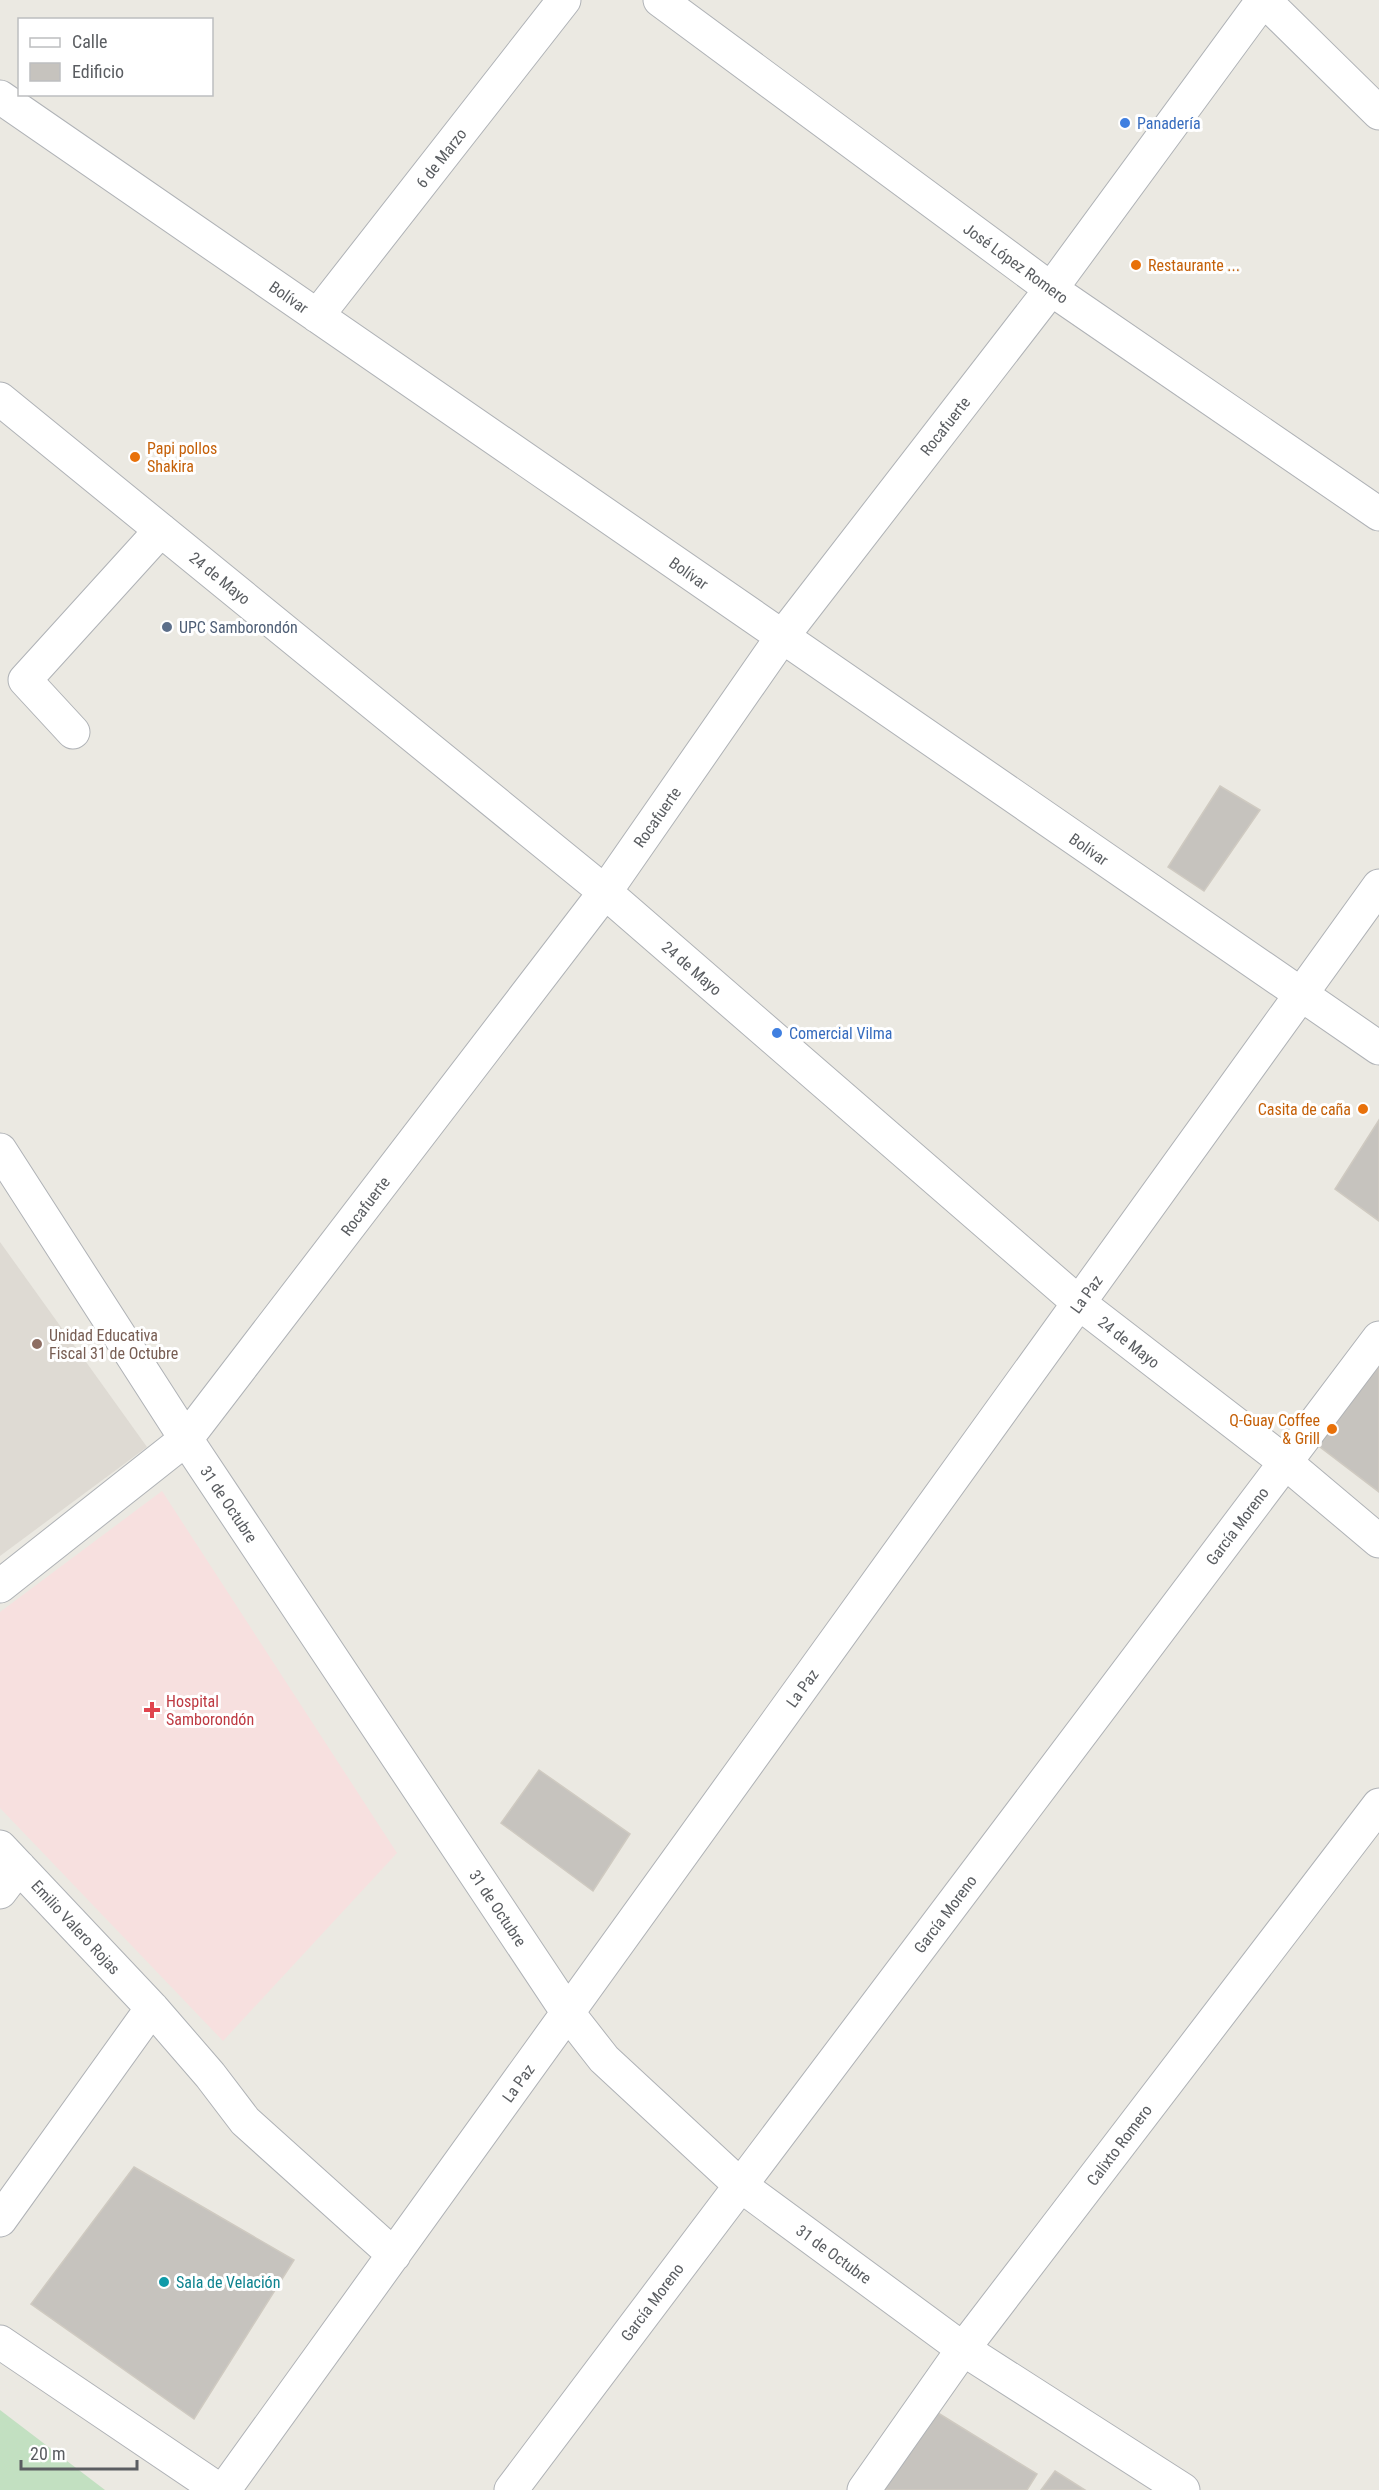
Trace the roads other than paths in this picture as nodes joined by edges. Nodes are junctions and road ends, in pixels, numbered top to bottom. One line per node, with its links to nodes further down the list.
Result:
1 (564, 0): 7 (street, 6 de Marzo)
2 (660, 0): 6 (street, José López Romero)
3 (1263, 0): 5 (street); 6 (street, Rocafuerte)
4 (0, 97): 7 (street, Bolívar)
5 (1379, 113)
6 (1051, 290): 9 (street, José López Romero); 11 (street, Rocafuerte)
7 (317, 316): 11 (street, Bolívar)
8 (0, 399): 10 (street, 24 de Mayo)
9 (1379, 514)
10 (161, 530): 12 (street); 14 (street, 24 de Mayo)
11 (782, 637): 14 (street, Rocafuerte); 15 (street, Bolívar)
12 (73, 732)
13 (1379, 886): 15 (street, La Paz)
14 (605, 892): 18 (street, 24 de Mayo); 20 (street, Rocafuerte)
15 (1301, 994): 16 (street, Bolívar); 18 (street, La Paz)
16 (1379, 1048)
17 (0, 1150): 20 (street, 31 de Octubre)
18 (1079, 1303): 21 (street, 24 de Mayo); 28 (street, La Paz)
19 (1379, 1338): 21 (street, García Moreno)
20 (186, 1439): 23 (street, Rocafuerte); 28 (street, 31 de Octubre)
21 (1285, 1462): 22 (street, 24 de Mayo); 29 (street, García Moreno)
22 (1379, 1541)
23 (0, 1586)
24 (1379, 1805): 33 (street, Calixto Romero)
25 (10, 1857): 26 (street); 27 (street, Emilio Valero Rojas)
26 (0, 1892)
27 (152, 2008): 30 (street); 31 (street, Emilio Valero Rojas)
28 (568, 2013): 29 (street, 31 de Octubre); 31 (street, La Paz)
29 (740, 2185): 33 (street, 31 de Octubre); 36 (street, García Moreno)
30 (0, 2220)
31 (394, 2255): 35 (street, La Paz)
32 (0, 2342): 34 (street)
33 (963, 2349): 37 (street, Calixto Romero); 38 (street, 31 de Octubre)
34 (219, 2490)
35 (224, 2490)
36 (511, 2490)
37 (864, 2490)
38 (1183, 2490)

